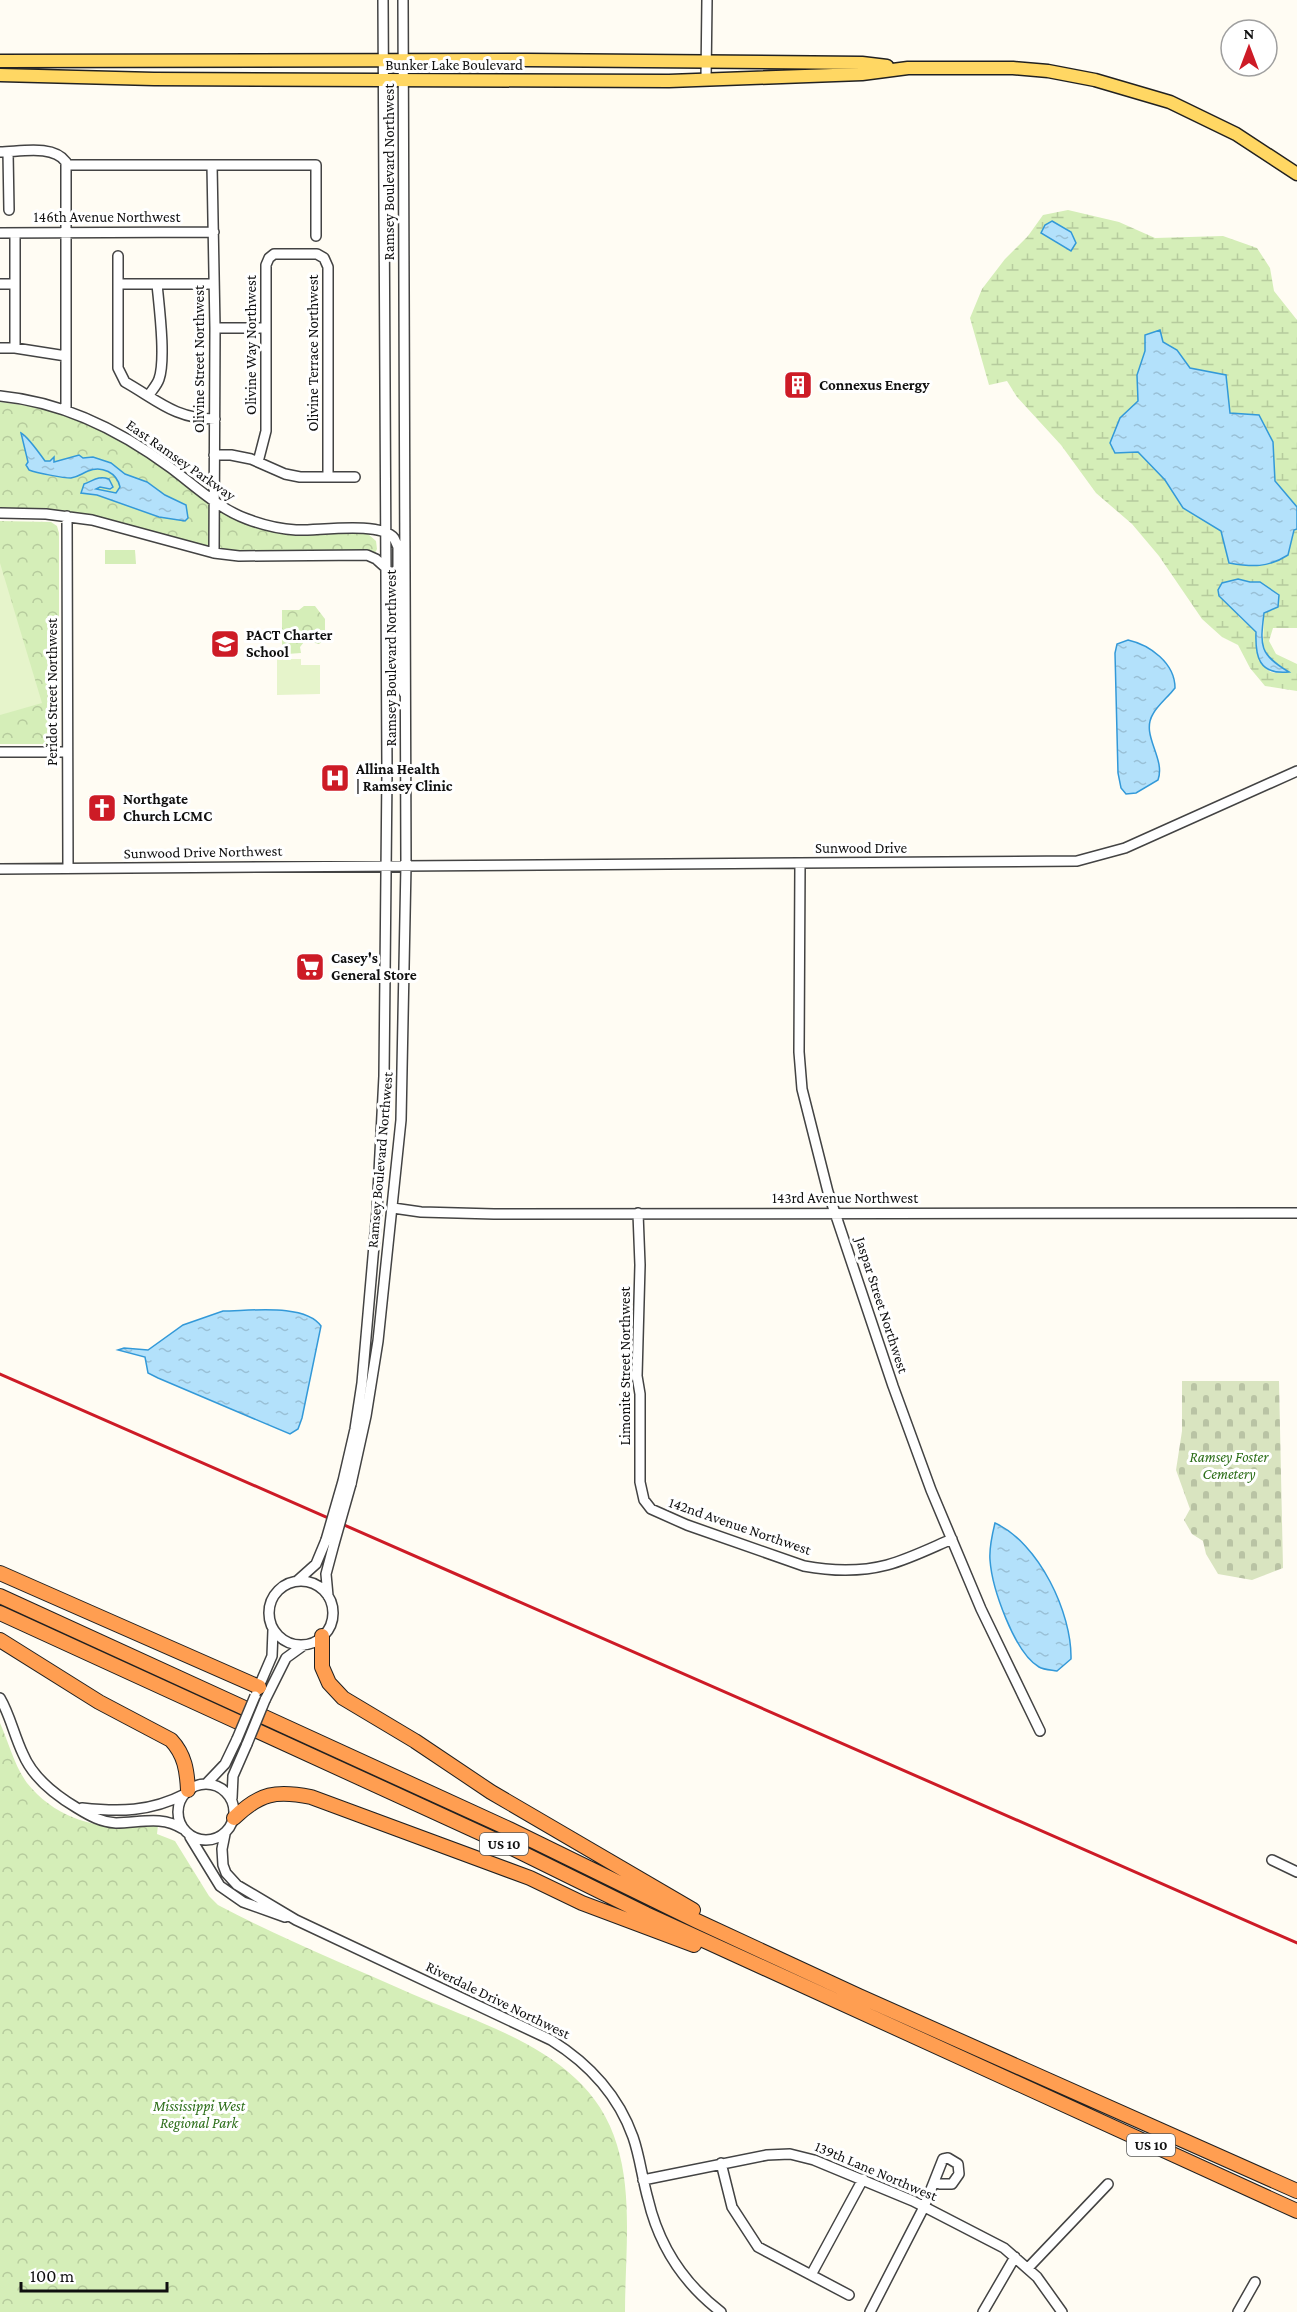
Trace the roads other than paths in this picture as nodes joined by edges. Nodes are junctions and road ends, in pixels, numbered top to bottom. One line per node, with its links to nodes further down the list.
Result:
1 (383, 0): 4 (street, Ramsey Boulevard Northwest)
2 (403, 0): 5 (street, Ramsey Boulevard Northwest)
3 (707, 0): 7 (street)
4 (384, 60): 5 (main road, Bunker Lake Boulevard); 6 (main road, Bunker Lake Boulevard); 11 (street, Ramsey Boulevard Northwest)
5 (403, 60): 7 (main road, Bunker Lake Boulevard); 12 (street, Ramsey Boulevard Northwest)
6 (0, 61)
7 (706, 61): 8 (main road, Bunker Lake Boulevard); 10 (street)
8 (908, 68): 10 (main road, Bunker Lake Boulevard); 16 (main road, Bunker Lake Boulevard)
9 (0, 75): 11 (main road, Bunker Lake Boulevard)
10 (706, 79): 12 (main road, Bunker Lake Boulevard)
11 (384, 80): 12 (main road, Bunker Lake Boulevard); 46 (street, Ramsey Boulevard Northwest)
12 (404, 80): 49 (street, Ramsey Boulevard Northwest)
13 (4, 152): 14 (street); 17 (street)
14 (64, 161): 15 (street); 21 (street)
15 (212, 165): 18 (street, Olivine Street Northwest); 22 (street)
16 (1297, 174)
17 (9, 210)
18 (214, 232): 21 (street, 146th Avenue Northwest); 29 (street, Olivine Street Northwest)
19 (0, 233): 20 (street, 146th Avenue Northwest)
20 (15, 233): 21 (street, 146th Avenue Northwest); 26 (street)
21 (67, 233): 34 (street)
22 (316, 236)
23 (298, 254): 30 (street, Olivine Way Northwest); 41 (street, Olivine Terrace Northwest)
24 (118, 256): 27 (street)
25 (0, 284): 26 (street)
26 (14, 284): 33 (street)
27 (118, 284): 28 (street); 35 (street)
28 (157, 284): 29 (street); 35 (street)
29 (214, 284): 31 (street, Olivine Street Northwest)
30 (265, 327): 31 (street); 40 (street, Olivine Way Northwest)
31 (215, 328): 38 (street, Olivine Street Northwest)
32 (0, 348): 33 (street)
33 (15, 348): 34 (street)
34 (66, 356): 37 (street)
35 (148, 395): 38 (street)
36 (0, 396): 37 (street, East Ramsey Parkway)
37 (66, 410): 43 (street, East Ramsey Parkway)
38 (214, 420): 39 (street, Olivine Street Northwest)
39 (214, 455): 40 (street); 43 (street, Olivine Street Northwest)
40 (258, 462): 41 (street)
41 (328, 477): 42 (street)
42 (355, 477)
43 (214, 500): 46 (street, East Ramsey Parkway); 47 (street, Olivine Street Northwest)
44 (0, 513): 45 (street)
45 (67, 516): 47 (street); 51 (street, Peridot Street Northwest)
46 (385, 532): 48 (street, Ramsey Boulevard Northwest); 49 (street)
47 (214, 554): 48 (street)
48 (386, 568): 54 (street, Ramsey Boulevard Northwest)
49 (406, 695): 55 (street, Ramsey Boulevard Northwest)
50 (0, 752): 51 (street)
51 (67, 752): 56 (street, Peridot Street Northwest)
52 (1297, 771): 53 (street, Sunwood Drive)
53 (800, 863): 55 (street, Sunwood Drive); 60 (street, Jaspar Street Northwest)
54 (387, 865): 55 (street, Sunwood Drive Northwest); 56 (street, Sunwood Drive Northwest); 62 (street, Ramsey Boulevard Northwest)
55 (406, 865): 58 (street, Ramsey Boulevard Northwest)
56 (68, 868): 57 (street, Sunwood Drive Northwest)
57 (0, 869)
58 (393, 1208): 59 (street, 143rd Avenue Northwest); 62 (street, Ramsey Boulevard Northwest)
59 (638, 1213): 60 (street, 143rd Avenue Northwest); 63 (street, Limonite Street Northwest)
60 (835, 1213): 61 (street, 143rd Avenue Northwest); 64 (street, Jaspar Street Northwest)
61 (1297, 1213)
62 (347, 1482): 65 (street, Ramsey Boulevard Northwest, bridge)
63 (657, 1513): 64 (street, 142nd Avenue Northwest)
64 (952, 1539): 77 (street, Jaspar Street Northwest)
65 (330, 1542): 67 (street, Ramsey Boulevard Northwest); 69 (street, Ramsey Boulevard Northwest)
66 (0, 1573): 75 (highway)
67 (295, 1582): 69 (street); 71 (street)
68 (0, 1596): 88 (highway, US 10)
69 (328, 1596): 72 (street)
70 (0, 1613): 89 (highway, US 10)
71 (272, 1627): 74 (street); 75 (street)
72 (322, 1636): 74 (street); 88 (highway)
73 (0, 1640): 79 (highway)
74 (304, 1644): 80 (street, bridge)
75 (257, 1691): 78 (street, bridge)
76 (0, 1698): 81 (street)
77 (1040, 1731)
78 (206, 1784): 79 (street); 80 (street)
79 (186, 1792): 81 (street); 83 (street)
80 (232, 1800): 82 (street)
81 (76, 1808): 83 (street)
82 (234, 1818): 84 (street); 89 (highway)
83 (186, 1832): 84 (street); 87 (street, Riverdale Drive Northwest)
84 (225, 1834): 87 (street, Riverdale Drive Northwest)
85 (1272, 1860): 86 (street)
86 (1297, 1872)
87 (296, 1920): 92 (street, Riverdale Drive Northwest)
88 (748, 1944): 95 (highway, US 10)
89 (793, 1982): 97 (highway, US 10)
90 (721, 2163): 91 (street, 139th Lane Northwest); 92 (street, 139th Lane Northwest); 100 (street)
91 (863, 2179): 96 (street, 139th Lane Northwest); 100 (street)
92 (643, 2180): 103 (street, Riverdale Drive Northwest)
93 (934, 2182): 96 (street)
94 (1108, 2184): 99 (street)
95 (1297, 2191)
96 (924, 2207): 98 (street, 139th Lane Northwest); 104 (street)
97 (1297, 2211)
98 (1015, 2257): 99 (street, 139th Lane Northwest); 105 (street)
99 (1028, 2268): 106 (street, 139th Lane Northwest)
100 (811, 2275): 102 (street)
101 (1255, 2282): 107 (street)
102 (849, 2295)
103 (721, 2312)
104 (870, 2312)
105 (983, 2312)
106 (1062, 2312)
107 (1238, 2312)

